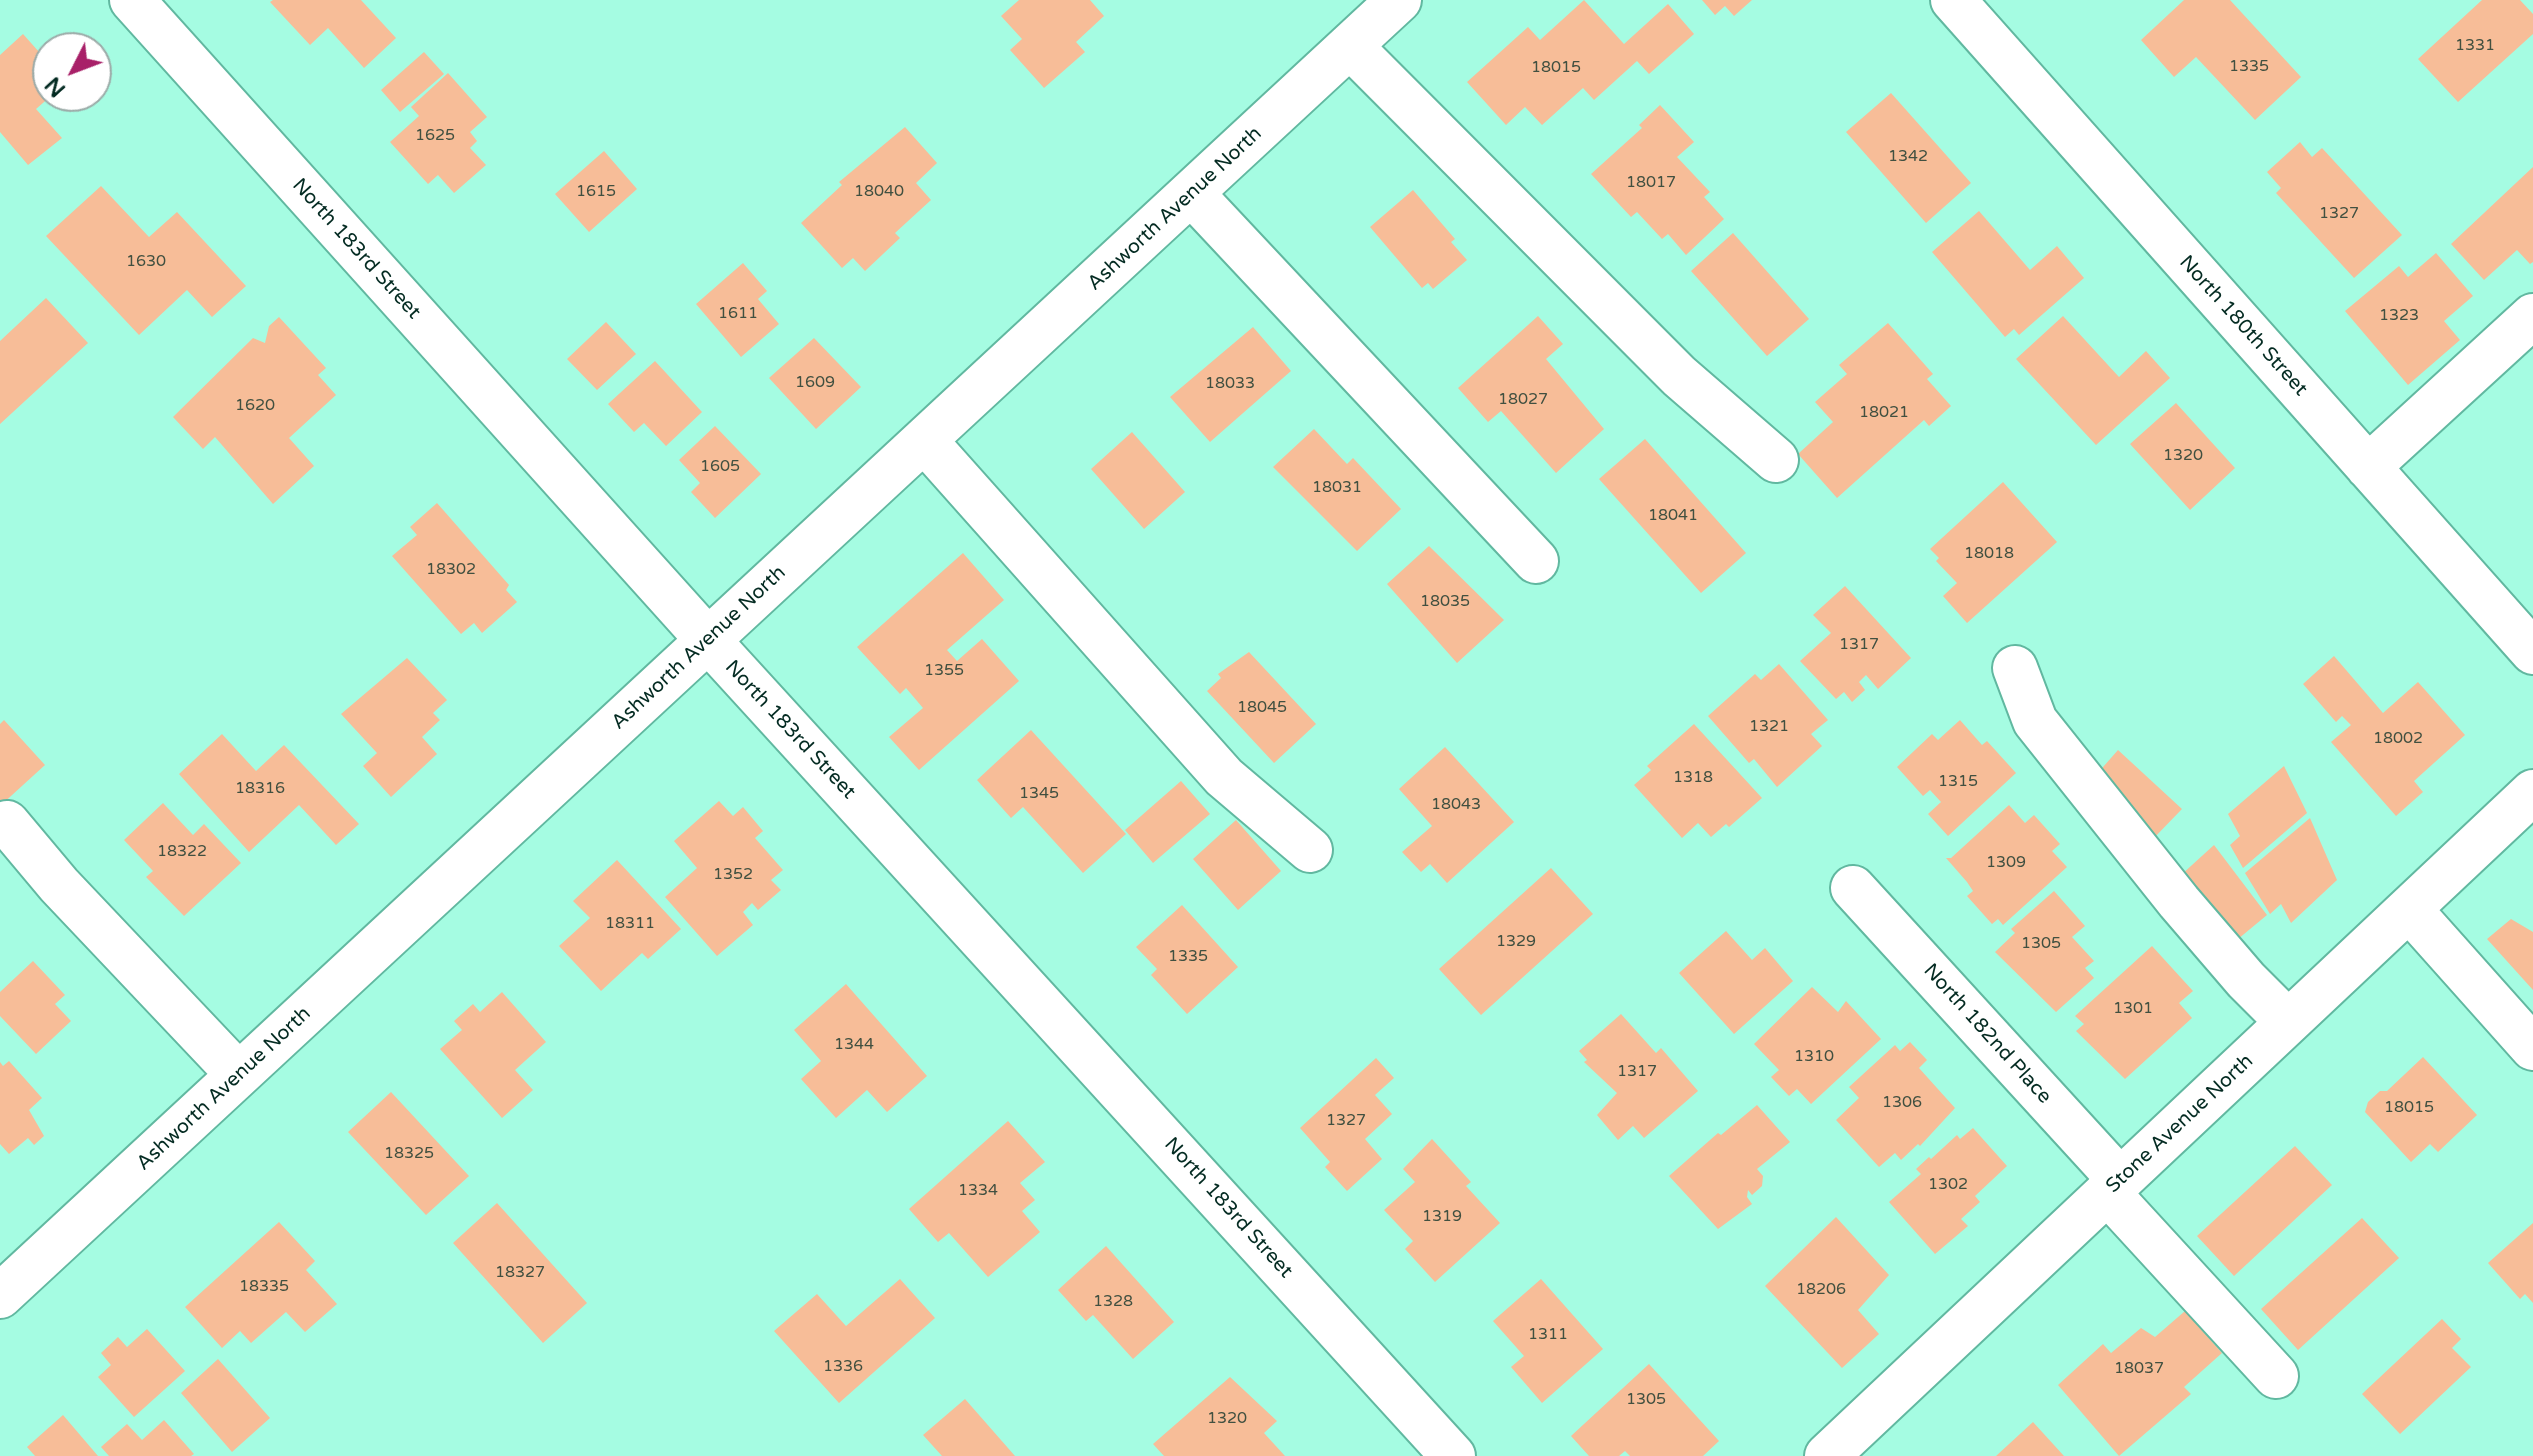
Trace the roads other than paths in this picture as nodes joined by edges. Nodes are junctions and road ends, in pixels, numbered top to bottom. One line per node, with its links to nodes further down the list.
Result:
1 (132, 0): 11 (street, North 183rd Street)
2 (1399, 0): 4 (street, Ashworth Avenue North)
3 (1953, 0): 9 (street, North 180th Street)
4 (1350, 46): 5 (street, Ashworth Avenue North); 8 (street)
5 (1192, 194): 7 (street, Ashworth Avenue North); 10 (street)
6 (2533, 316): 9 (street)
7 (924, 440): 11 (street, Ashworth Avenue North); 16 (street)
8 (1776, 460)
9 (2368, 467): 12 (street, North 180th Street)
10 (1536, 561)
11 (707, 639): 21 (street, Ashworth Avenue North); 26 (street, North 183rd Street)
12 (2533, 652)
13 (2015, 668): 19 (street)
14 (2533, 792): 18 (street, Stone Avenue North)
15 (7, 823): 21 (street)
16 (1310, 850)
17 (1853, 888): 22 (street, North 182nd Place)
18 (2409, 909): 19 (street, Stone Avenue North); 20 (street)
19 (2288, 1022): 22 (street, Stone Avenue North)
20 (2533, 1048)
21 (238, 1074): 23 (street, Ashworth Avenue North)
22 (2114, 1186): 24 (street, North 182nd Place); 25 (street, Stone Avenue North)
23 (0, 1296)
24 (2276, 1376)
25 (1842, 1451)
26 (1453, 1456)

